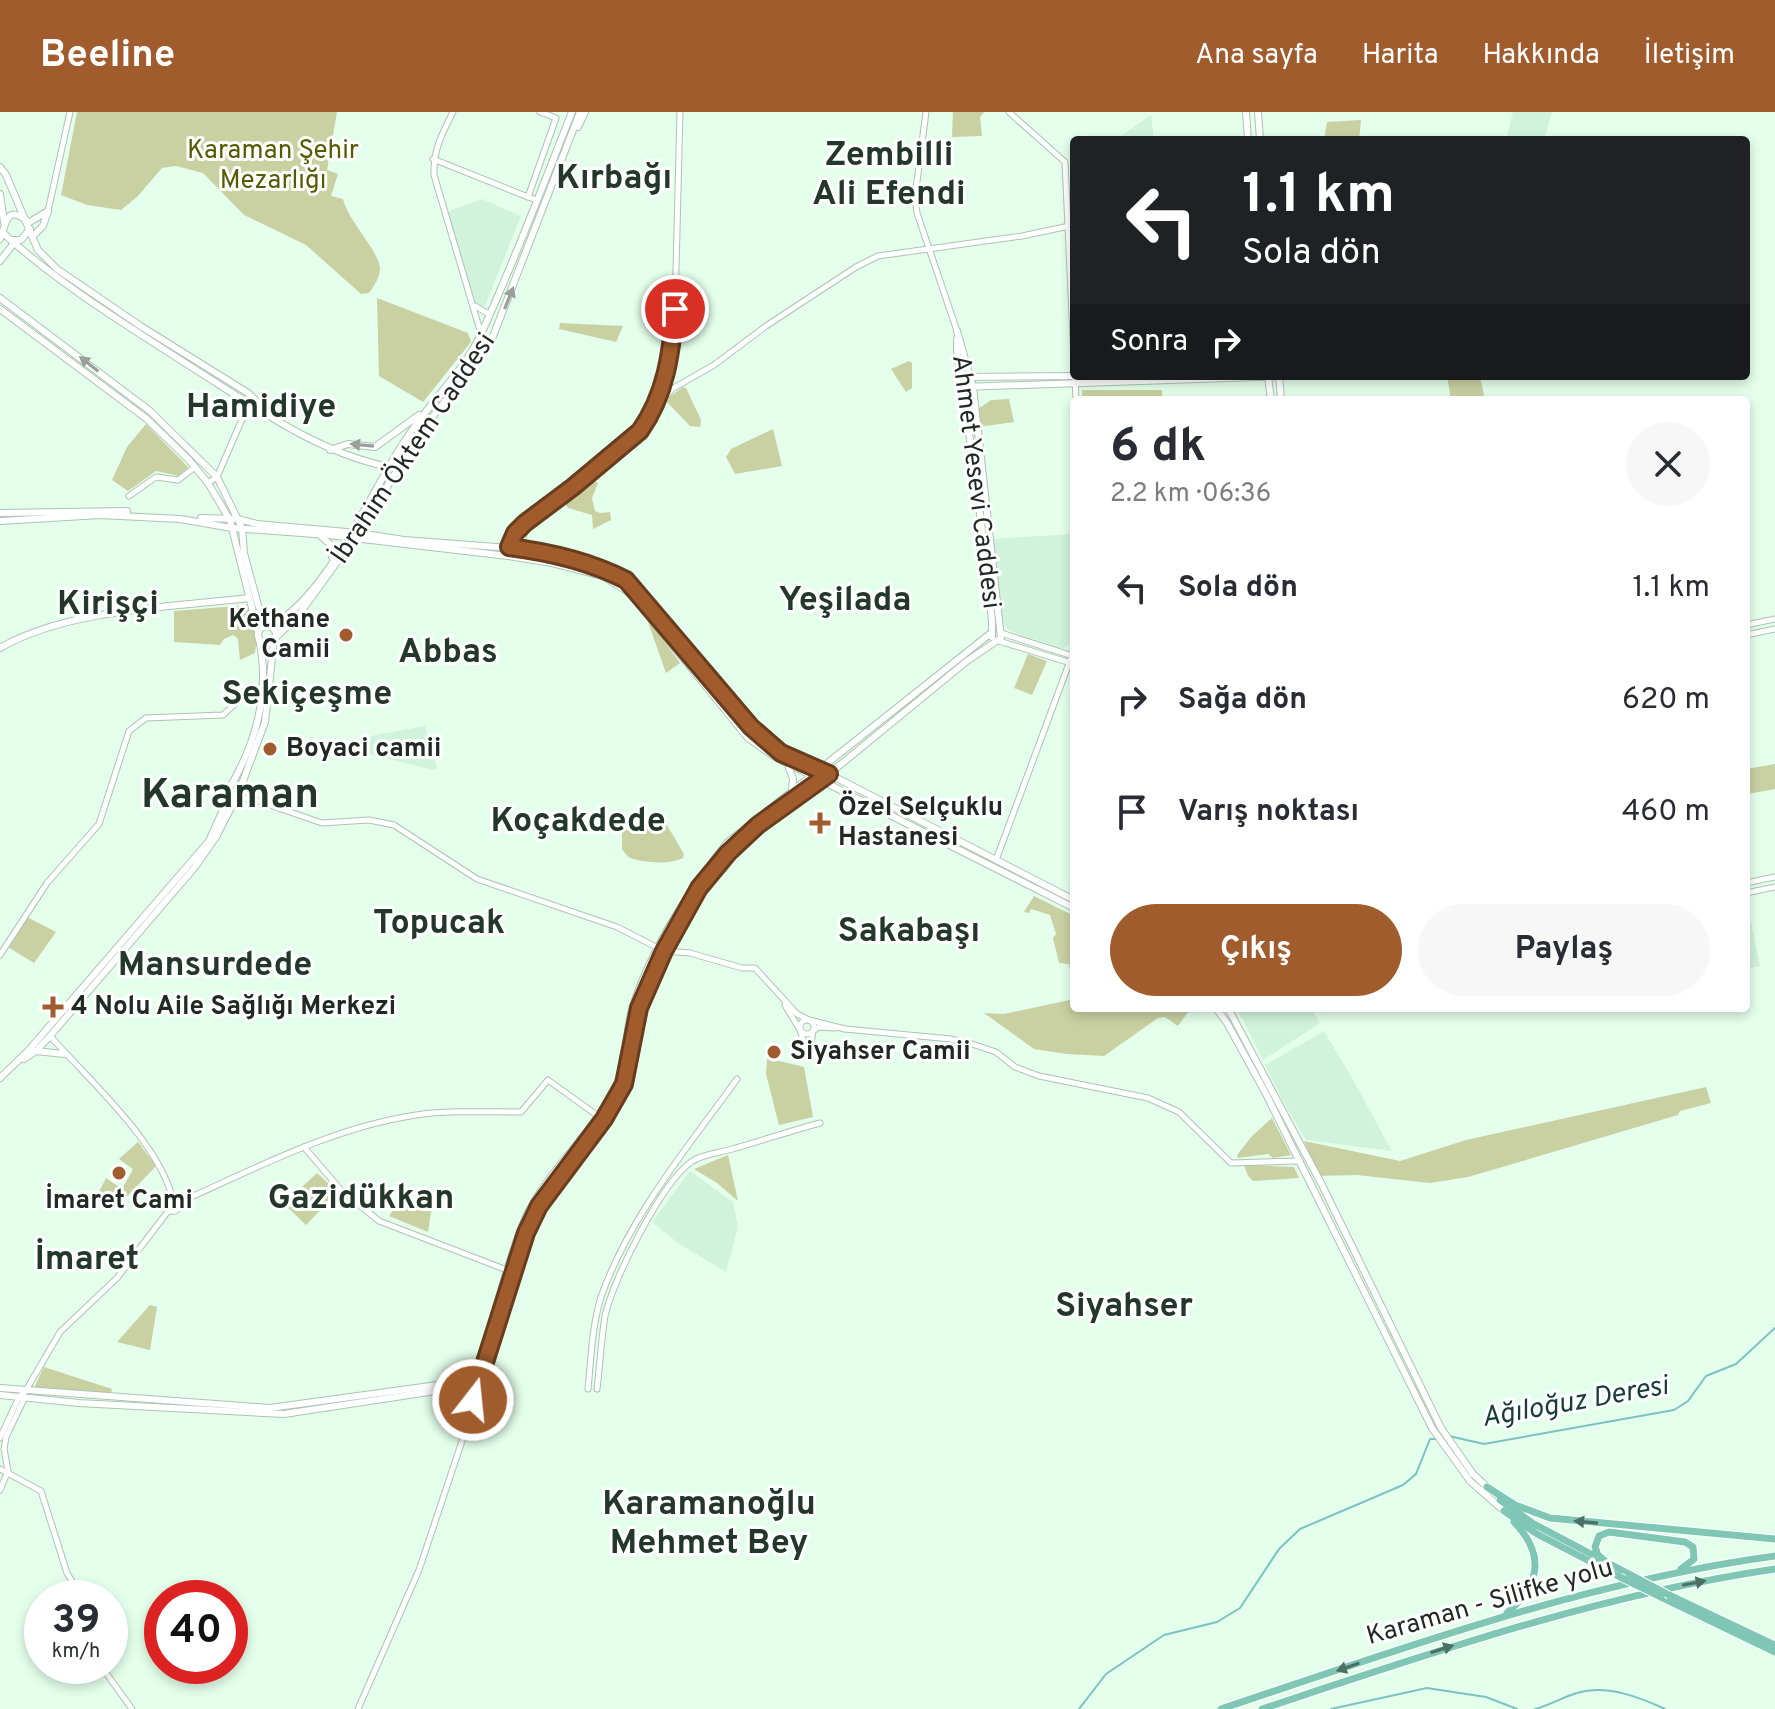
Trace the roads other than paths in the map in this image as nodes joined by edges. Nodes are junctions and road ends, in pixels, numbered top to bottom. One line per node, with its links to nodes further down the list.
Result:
1 (70, 112): 18 (street)
2 (453, 112): 13 (street)
3 (540, 112): 16 (street)
4 (570, 112): 17 (main road, İbrahim Öktem Caddesi)
5 (583, 112): 32 (main road, İbrahim Öktem Caddesi, one-way to 5)
6 (680, 112): 47 (street)
7 (926, 112): 25 (street, Ahmet Yesevi Caddesi)
8 (1009, 112): 20 (street)
9 (1246, 112): 11 (main road)
10 (1258, 112): 12 (main road)
11 (1248, 136)
12 (1260, 136)
13 (433, 159): 16 (street); 29 (street)
14 (0, 167): 22 (main road)
15 (0, 194): 19 (main road)
16 (528, 197): 17 (street)
17 (537, 200): 31 (main road, İbrahim Öktem Caddesi)
18 (48, 211): 22 (main road); 22 (main road)
19 (4, 222): 22 (main road); 23 (main road)
20 (1066, 226): 21 (street); 25 (street); 27 (street)
21 (1070, 226)
22 (29, 227): 24 (main road); 45 (main road)
23 (1, 236): 24 (main road)
24 (12, 241): 26 (main road); 45 (main road)
25 (930, 249): 33 (street, Ahmet Yesevi Caddesi); 47 (street)
26 (0, 261)
27 (1070, 292)
28 (0, 298): 51 (main road, one-way to 28)
29 (475, 306): 31 (street); 34 (street)
30 (0, 309): 49 (main road)
31 (489, 314): 32 (main road); 34 (main road, İbrahim Öktem Caddesi)
32 (500, 320): 35 (main road, İbrahim Öktem Caddesi)
33 (957, 331): 36 (main road, Ahmet Yesevi Caddesi); 38 (main road, Ahmet Yesevi Caddesi)
34 (481, 334): 35 (main road); 46 (main road, İbrahim Öktem Caddesi)
35 (490, 344): 61 (main road, İbrahim Öktem Caddesi)
36 (960, 376): 38 (main road); 42 (main road, Ahmet Yesevi Caddesi)
37 (1070, 376): 38 (main road)
38 (971, 378): 43 (main road, Ahmet Yesevi Caddesi)
39 (1076, 380): 41 (street)
40 (1182, 380): 41 (main road)
41 (1075, 385): 43 (main road); 44 (street)
42 (962, 387): 43 (main road); 72 (main road, Ahmet Yesevi Caddesi)
43 (973, 387): 75 (main road, Ahmet Yesevi Caddesi)
44 (1076, 396)
45 (250, 399): 48 (main road); 51 (street)
46 (433, 400): 48 (main road, one-way to 48); 50 (main road, İbrahim Öktem Caddesi)
47 (654, 411): 56 (street)
48 (330, 450): 50 (main road)
49 (195, 467): 52 (main road); 53 (street)
50 (389, 467): 61 (main road, İbrahim Öktem Caddesi)
51 (217, 477): 52 (street); 55 (main road)
52 (208, 483): 55 (main road)
53 (129, 496)
54 (0, 513): 55 (main road)
55 (234, 519): 58 (main road); 59 (main road); 61 (main road)
56 (529, 520): 62 (street); 63 (street)
57 (0, 521): 58 (main road)
58 (232, 528): 59 (main road); 67 (main road)
59 (242, 528): 60 (main road); 70 (main road)
60 (319, 535): 61 (main road); 66 (main road)
61 (353, 536): 62 (main road); 64 (main road); 66 (main road, İbrahim Öktem Caddesi); 76 (main road, İbrahim Öktem Caddesi)
62 (509, 547): 63 (main road); 64 (street)
63 (522, 549): 65 (street); 82 (main road)
64 (508, 556): 65 (main road)
65 (519, 557): 81 (main road)
66 (332, 561): 70 (main road, İbrahim Öktem Caddesi)
67 (249, 598): 74 (main road); 77 (main road)
68 (1775, 619): 69 (street)
69 (1750, 624)
70 (270, 626): 74 (main road); 76 (main road)
71 (1775, 629): 73 (street)
72 (991, 633): 75 (main road); 82 (main road, Ahmet Yesevi Caddesi)
73 (1750, 634)
74 (259, 636): 76 (main road); 80 (main road)
75 (1000, 637): 78 (street); 83 (main road, Ahmet Yesevi Caddesi)
76 (275, 639): 87 (main road)
77 (0, 648)
78 (1070, 657)
79 (1070, 666): 88 (street)
80 (262, 688): 87 (main road); 96 (street)
81 (787, 765): 84 (main road); 86 (main road)
82 (819, 770): 83 (main road); 84 (main road, Ahmet Yesevi Caddesi)
83 (829, 774): 85 (main road, Ahmet Yesevi Caddesi); 88 (main road)
84 (810, 776): 85 (main road); 86 (main road, Ahmet Yesevi Caddesi)
85 (818, 780): 94 (main road); 95 (main road, Ahmet Yesevi Caddesi)
86 (792, 790): 95 (main road, Ahmet Yesevi Caddesi)
87 (230, 799): 95 (street); 104 (main road)
88 (996, 860): 93 (main road)
89 (1775, 877): 90 (street)
90 (1750, 882)
91 (1775, 887): 92 (street)
92 (1750, 892)
93 (1070, 898)
94 (1070, 906)
95 (661, 950): 97 (street); 111 (main road); 118 (main road)
96 (0, 955)
97 (780, 997): 100 (street); 102 (street)
98 (1219, 1012): 114 (main road)
99 (1232, 1012): 127 (main road)
100 (809, 1020): 101 (street); 102 (street); 103 (street)
101 (845, 1029): 103 (street); 114 (street)
102 (800, 1030): 103 (street); 103 (street)
103 (813, 1031)
104 (47, 1034): 105 (main road); 106 (main road); 107 (street)
105 (28, 1051): 106 (main road); 108 (main road)
106 (36, 1051): 107 (main road); 108 (main road)
107 (65, 1054): 115 (street)
108 (14, 1064): 109 (main road)
109 (0, 1078)
110 (737, 1079): 120 (street)
111 (598, 1116): 113 (street); 116 (main road)
112 (820, 1123): 121 (street)
113 (304, 1147): 115 (street); 116 (street)
114 (1300, 1161): 129 (main road)
115 (176, 1203): 123 (street)
116 (507, 1270): 117 (main road)
117 (469, 1375): 118 (main road); 118 (main road); 123 (main road)
118 (474, 1385): 123 (main road); 143 (street)
119 (0, 1388): 123 (main road)
120 (588, 1389)
121 (597, 1389)
122 (0, 1395): 123 (main road)
123 (23, 1396): 124 (street); 126 (street)
124 (0, 1438)
125 (0, 1469): 126 (street)
126 (8, 1471): 128 (street); 136 (street)
127 (1487, 1487): 130 (highway, one-way to 127); 132 (highway)
128 (0, 1490)
129 (1504, 1511): 135 (highway); 138 (highway)
130 (1775, 1539)
131 (1775, 1556): 134 (highway, Karaman - Silifke yolu)
132 (1606, 1562): 134 (highway); 135 (highway)
133 (1775, 1569): 145 (highway, Karaman - Silifke yolu, one-way to 133)
134 (1663, 1575): 138 (highway, Karaman - Silifke yolu)
135 (1625, 1576): 137 (highway, bridge)
136 (71, 1580)
137 (1665, 1596): 139 (highway); 140 (highway)
138 (1503, 1617): 144 (highway, Karaman - Silifke yolu, one-way to 144)
139 (1775, 1645)
140 (1775, 1652)
141 (114, 1684): 142 (street)
142 (132, 1709)
143 (358, 1709)
144 (1221, 1709)
145 (1262, 1709)

